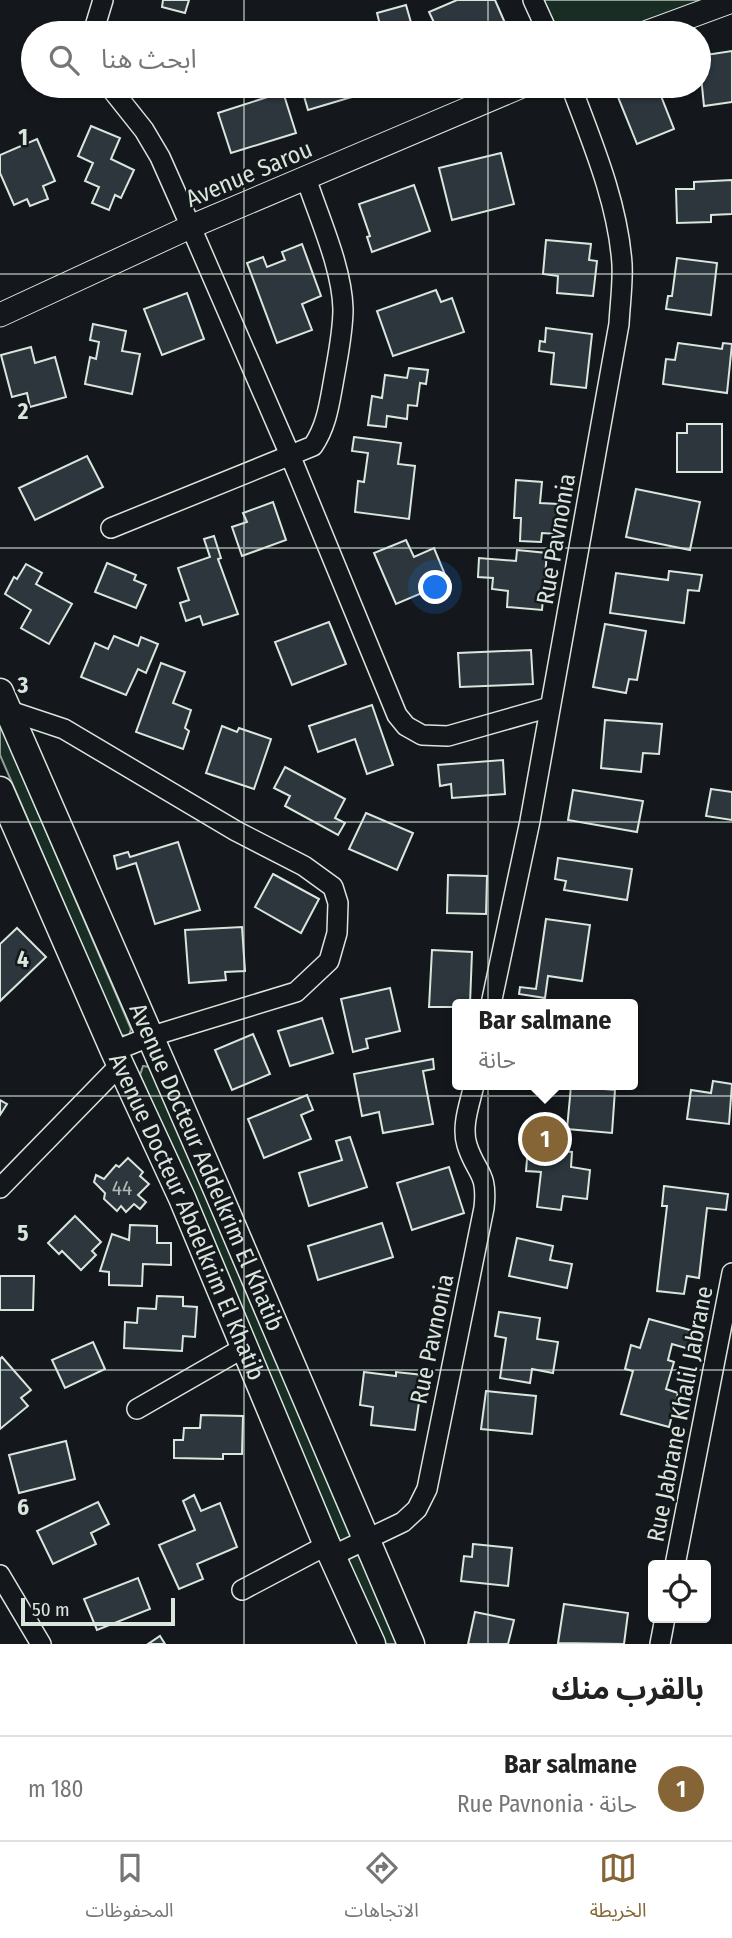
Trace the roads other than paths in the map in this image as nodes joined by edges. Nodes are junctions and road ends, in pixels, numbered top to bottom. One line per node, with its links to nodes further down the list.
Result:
1 (103, 0): 4 (street)
2 (533, 0): 5 (street)
3 (732, 1): 6 (street)
4 (97, 21)
5 (543, 21)
6 (678, 21)
7 (119, 98): 11 (street)
8 (494, 98): 10 (street, Avenue Sarou)
9 (574, 98): 16 (street, Rue Pavnonia)
10 (306, 178): 11 (street, Avenue Sarou); 13 (street)
11 (190, 227): 12 (street, Avenue Sarou); 13 (street)
12 (0, 315)
13 (290, 455): 14 (street); 16 (street)
14 (111, 528)
15 (3, 704): 19 (main road, Avenue Docteur Addelkrim El Khatib); 19 (street)
16 (550, 707): 18 (street, Rue Pavnonia)
17 (0, 789): 20 (main road, Avenue Docteur Abdelkrim El Khatib)
18 (492, 999)
19 (149, 1037): 20 (street); 26 (main road, Avenue Docteur Addelkrim El Khatib)
20 (117, 1058): 22 (street); 24 (main road, Avenue Docteur Abdelkrim El Khatib)
21 (473, 1090): 26 (street, Rue Pavnonia)
22 (0, 1188)
23 (732, 1273): 28 (street, Rue Jabrane Khalil Jabrane)
24 (246, 1348): 25 (street); 27 (main road, Avenue Docteur Abdelkrim El Khatib)
25 (137, 1409)
26 (366, 1540): 27 (street, Rue Pavnonia); 34 (main road, Avenue Docteur Addelkrim El Khatib)
27 (330, 1550): 30 (street, Rue Pavnonia); 33 (main road, Avenue Docteur Abdelkrim El Khatib)
28 (676, 1560)
29 (0, 1575): 32 (street)
30 (242, 1590)
31 (664, 1623): 35 (street)
32 (41, 1644)
33 (372, 1644)
34 (411, 1644)
35 (660, 1644)

